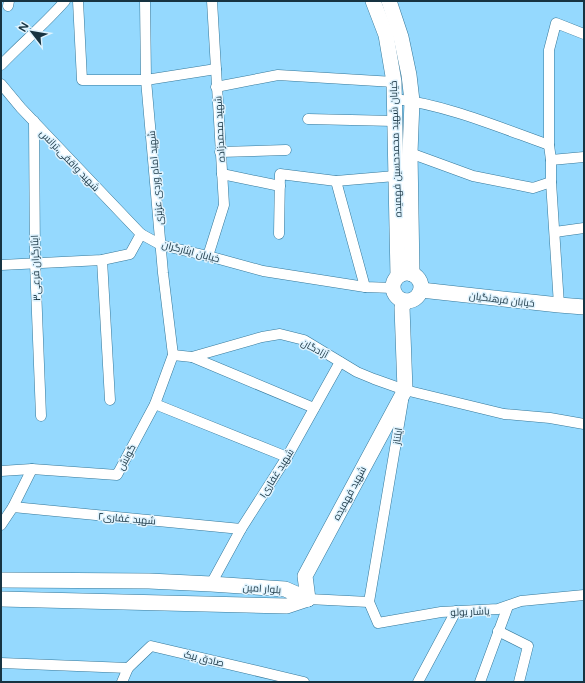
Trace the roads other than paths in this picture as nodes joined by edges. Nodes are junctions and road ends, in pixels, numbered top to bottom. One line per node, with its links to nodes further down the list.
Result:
1 (65, 1): 8 (street)
2 (78, 1): 10 (street)
3 (145, 1): 10 (street, شهید امام وردی عزیزی)
4 (212, 1): 9 (street, شهید محمدزاده)
5 (373, 1): 11 (main road, خیابان شهید محمدحسین فهمیده)
6 (390, 1): 15 (main road, خیابان شهید محمدحسین فهمیده)
7 (584, 34): 19 (street)
8 (1, 65)
9 (216, 70): 10 (street); 13 (street, شهید محمدزاده)
10 (146, 80): 34 (street, شهید امام وردی عزیزی)
11 (394, 82): 13 (street); 14 (main road, خیابان شهید محمدحسین فهمیده)
12 (1, 84): 17 (street, شهید واقفی،ترانس)
13 (216, 87): 21 (street, شهید محمدزاده)
14 (395, 99): 15 (street); 18 (main road, خیابان شهید محمدحسین فهمیده)
15 (412, 101): 19 (street); 22 (main road, خیابان شهید محمدحسین فهمیده)
16 (308, 118): 18 (street)
17 (34, 121): 32 (street, شهید واقفی،ترانس); 37 (street, ایثارگران فرعی۳)
18 (394, 122): 26 (main road, خیابان شهید محمدحسین فهمیده)
19 (549, 145): 24 (street)
20 (286, 150): 21 (street)
21 (220, 152): 25 (street, شهید محمدزاده)
22 (410, 153): 28 (street); 39 (main road, خیابان شهید محمدحسین فهمیده)
23 (584, 157): 24 (street)
24 (551, 160): 28 (street)
25 (222, 174): 29 (street); 35 (street, شهید محمدزاده)
26 (395, 176): 27 (street); 39 (main road, خیابان شهید محمدحسین فهمیده)
27 (336, 181): 29 (street); 40 (street)
28 (551, 182): 31 (street)
29 (280, 186): 33 (street)
30 (584, 228): 31 (street)
31 (555, 232): 43 (street)
32 (141, 234): 34 (street, خیابان ایثارگران); 36 (street)
33 (279, 234)
34 (161, 245): 35 (street, خیابان ایثارگران); 45 (street, شهید امام وردی عزیزی)
35 (208, 256): 40 (street, خیابان ایثارگران)
36 (102, 260): 37 (street); 49 (street)
37 (35, 262): 38 (street); 52 (street, ایثارگران فرعی۳)
38 (1, 265)
39 (401, 279): 40 (street, خیابان ایثارگران); 41 (main road); 42 (main road)
40 (366, 287)
41 (421, 290): 42 (main road); 43 (main road, خیابان فرهنگیان)
42 (406, 301): 48 (main road)
43 (559, 305): 44 (main road, خیابان فرهنگیان)
44 (584, 307)
45 (173, 355): 46 (street, آزادگان); 50 (street, گونش)
46 (192, 357): 47 (street, آزادگان); 51 (street)
47 (340, 362): 48 (street, آزادگان); 51 (street, شهید غفاری۱)
48 (405, 390): 53 (street); 64 (main road, شهید فهمیده); 65 (street, ایلناز)
49 (110, 400)
50 (155, 404): 54 (street); 55 (street, گونش)
51 (314, 408): 54 (street, شهید غفاری۱)
52 (41, 416)
53 (584, 424)
54 (287, 457): 59 (street, شهید غفاری۱)
55 (32, 470): 56 (street, گونش); 57 (street)
56 (1, 472)
57 (13, 507): 58 (street); 59 (street, شهید غفاری۲)
58 (1, 525)
59 (241, 528): 61 (street, شهید غفاری۱)
60 (1, 580): 61 (main road, بلوار امین)
61 (211, 584): 64 (main road, بلوار امین)
62 (584, 596): 66 (street, یاشار یولو)
63 (1, 599): 64 (main road, بلوار امین)
64 (308, 599): 65 (street)
65 (370, 602): 67 (street, یاشار یولو)
66 (508, 606): 67 (street, یاشار یولو); 68 (street)
67 (456, 611): 73 (street)
68 (498, 631): 74 (street); 75 (street)
69 (1, 663): 70 (street)
70 (128, 668): 71 (street, صادق بیک); 72 (street, صادق بیک)
71 (122, 682)
72 (304, 682)
73 (418, 682)
74 (480, 682)
75 (519, 682)

